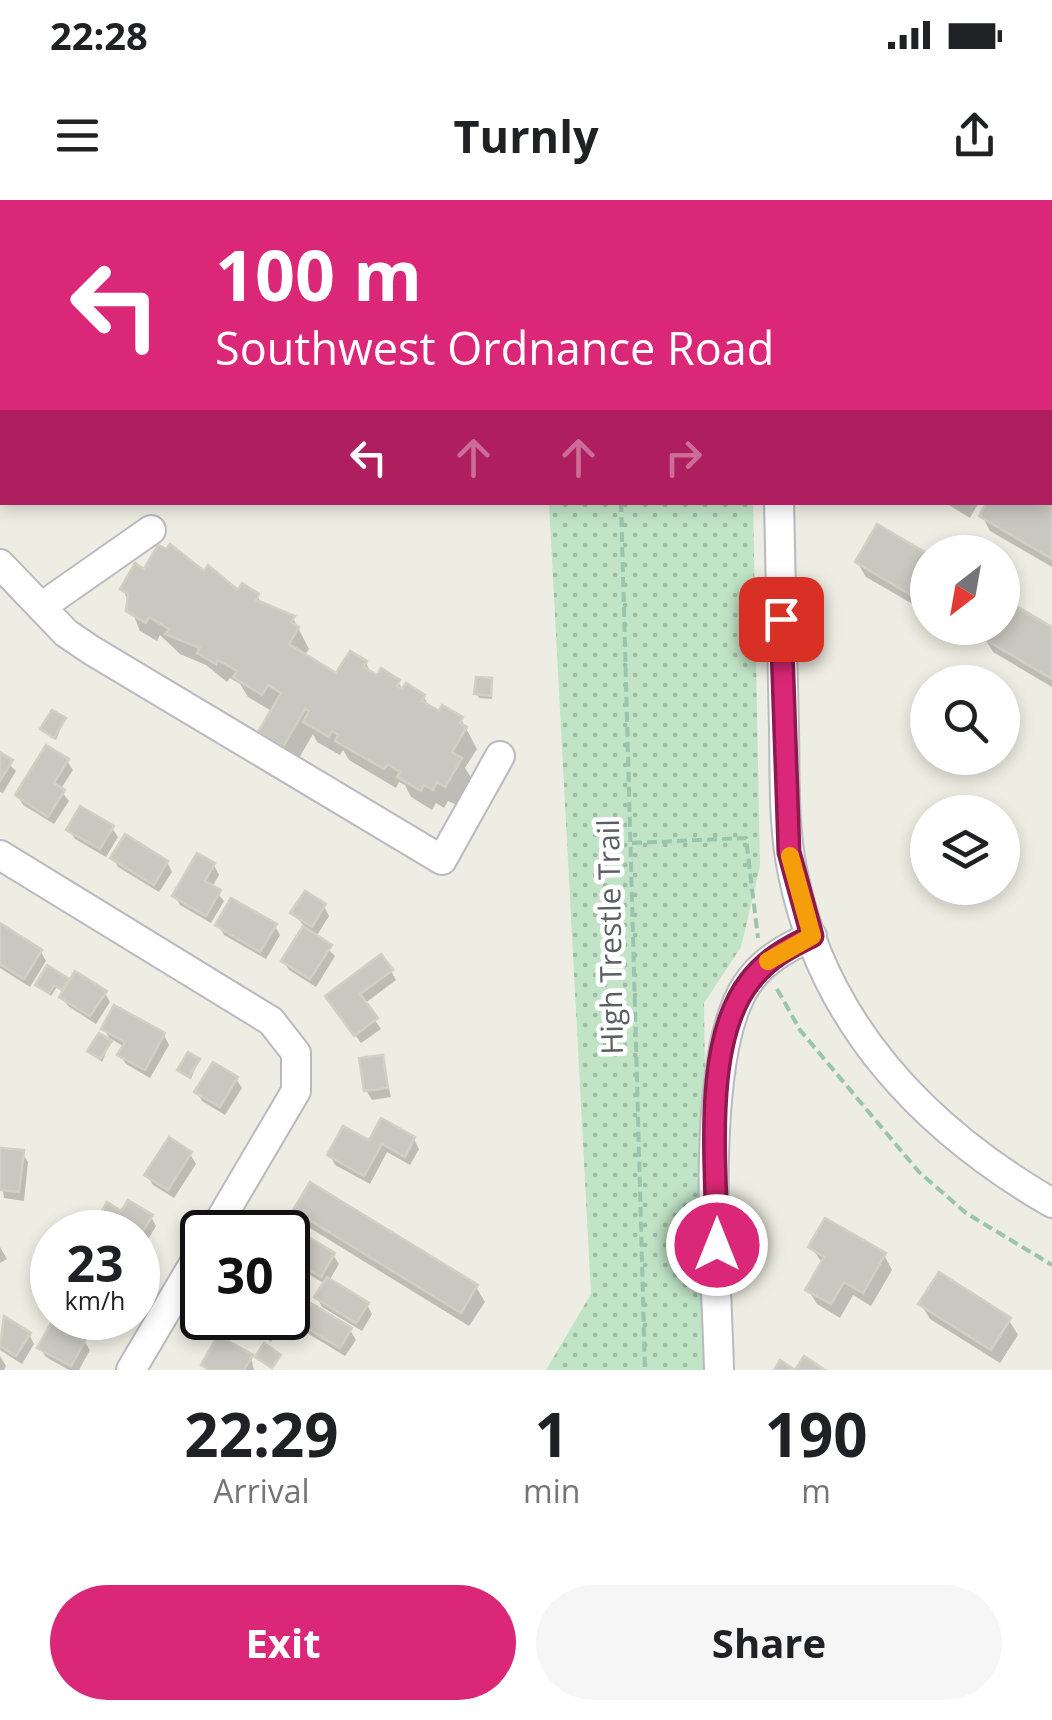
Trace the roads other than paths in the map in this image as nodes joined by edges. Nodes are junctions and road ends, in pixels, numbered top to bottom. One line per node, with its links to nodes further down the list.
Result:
1 (779, 505): 7 (street)
2 (151, 530): 4 (street)
3 (0, 564): 4 (street)
4 (41, 607): 5 (street)
5 (500, 756)
6 (0, 855): 9 (street)
7 (812, 936): 8 (street); 12 (street)
8 (1052, 1203)
9 (226, 1210)
10 (180, 1287): 11 (street)
11 (131, 1370)
12 (719, 1370)

